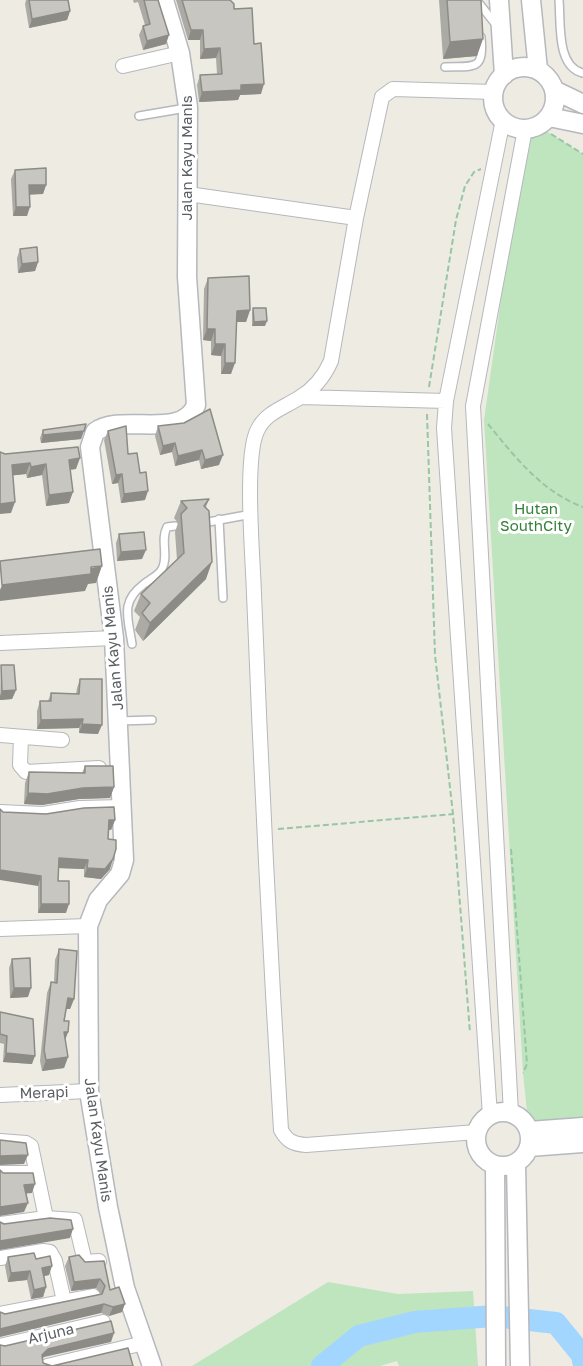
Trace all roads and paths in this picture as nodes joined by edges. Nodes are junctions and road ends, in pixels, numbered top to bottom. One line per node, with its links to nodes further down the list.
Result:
1 (164, 0): 9 (street, Jalan Kayu Manis)
2 (499, 0): 8 (street)
3 (531, 0): 12 (street)
4 (559, 0): 13 (lane)
5 (478, 1): 6 (lane); 8 (lane)
6 (479, 13)
7 (480, 24): 11 (lane)
8 (502, 33): 14 (street)
9 (180, 53): 10 (street); 18 (street, Jalan Kayu Manis)
10 (123, 66)
11 (445, 67)
12 (538, 70): 14 (street); 15 (street)
13 (583, 73)
14 (504, 75): 16 (street)
15 (554, 90): 17 (street); 21 (street)
16 (494, 92): 20 (street); 25 (street)
17 (583, 104)
18 (188, 107): 19 (lane); 24 (street, Jalan Kayu Manis)
19 (139, 116)
20 (503, 120): 21 (street); 27 (street)
21 (537, 124): 22 (street); 23 (path); 51 (street)
22 (583, 124)
23 (583, 154)
24 (188, 194): 25 (street); 35 (street, Jalan Kayu Manis)
25 (356, 218): 26 (street)
26 (301, 397): 27 (street); 30 (street)
27 (446, 401): 46 (street)
28 (485, 431): 29 (path)
29 (583, 507)
30 (252, 514): 31 (lane); 47 (street)
31 (219, 519): 32 (lane); 34 (lane)
32 (203, 523)
33 (175, 526): 37 (lane)
34 (223, 598)
35 (114, 638): 36 (street); 39 (street, Jalan Kayu Manis)
36 (0, 643)
37 (132, 644)
38 (152, 720): 39 (lane)
39 (119, 721): 43 (street, Jalan Kayu Manis)
40 (0, 735): 41 (street)
41 (21, 737): 42 (street); 43 (street)
42 (62, 740)
43 (121, 766): 44 (street, Jalan Kayu Manis)
44 (123, 807): 45 (street); 49 (street, Jalan Kayu Manis)
45 (0, 812)
46 (469, 813): 47 (path); 55 (street)
47 (263, 830): 57 (street)
48 (511, 846): 51 (path)
49 (88, 926): 50 (street); 52 (street, Jalan Kayu Manis)
50 (0, 928)
51 (509, 1082): 54 (street)
52 (89, 1091): 53 (street, Merapi); 73 (street, Jalan Kayu Manis)
53 (0, 1095)
54 (511, 1113): 55 (street); 58 (street)
55 (490, 1116): 57 (street)
56 (583, 1127): 58 (street)
57 (477, 1132): 62 (street)
58 (529, 1139): 60 (street); 61 (street)
59 (0, 1141): 64 (street)
60 (583, 1143)
61 (516, 1163): 62 (street); 78 (street)
62 (495, 1165): 77 (street)
63 (0, 1173): 64 (street)
64 (36, 1173): 65 (street)
65 (46, 1218): 66 (street); 68 (street)
66 (0, 1224)
67 (0, 1258): 70 (street)
68 (99, 1261)
69 (93, 1296): 70 (street)
70 (64, 1301): 71 (street)
71 (0, 1314)
72 (103, 1322): 74 (street, Arjuna)
73 (144, 1343): 75 (street); 76 (street, Jalan Kayu Manis)
74 (0, 1346)
75 (47, 1366)
76 (152, 1366)
77 (496, 1366)
78 (520, 1366)

